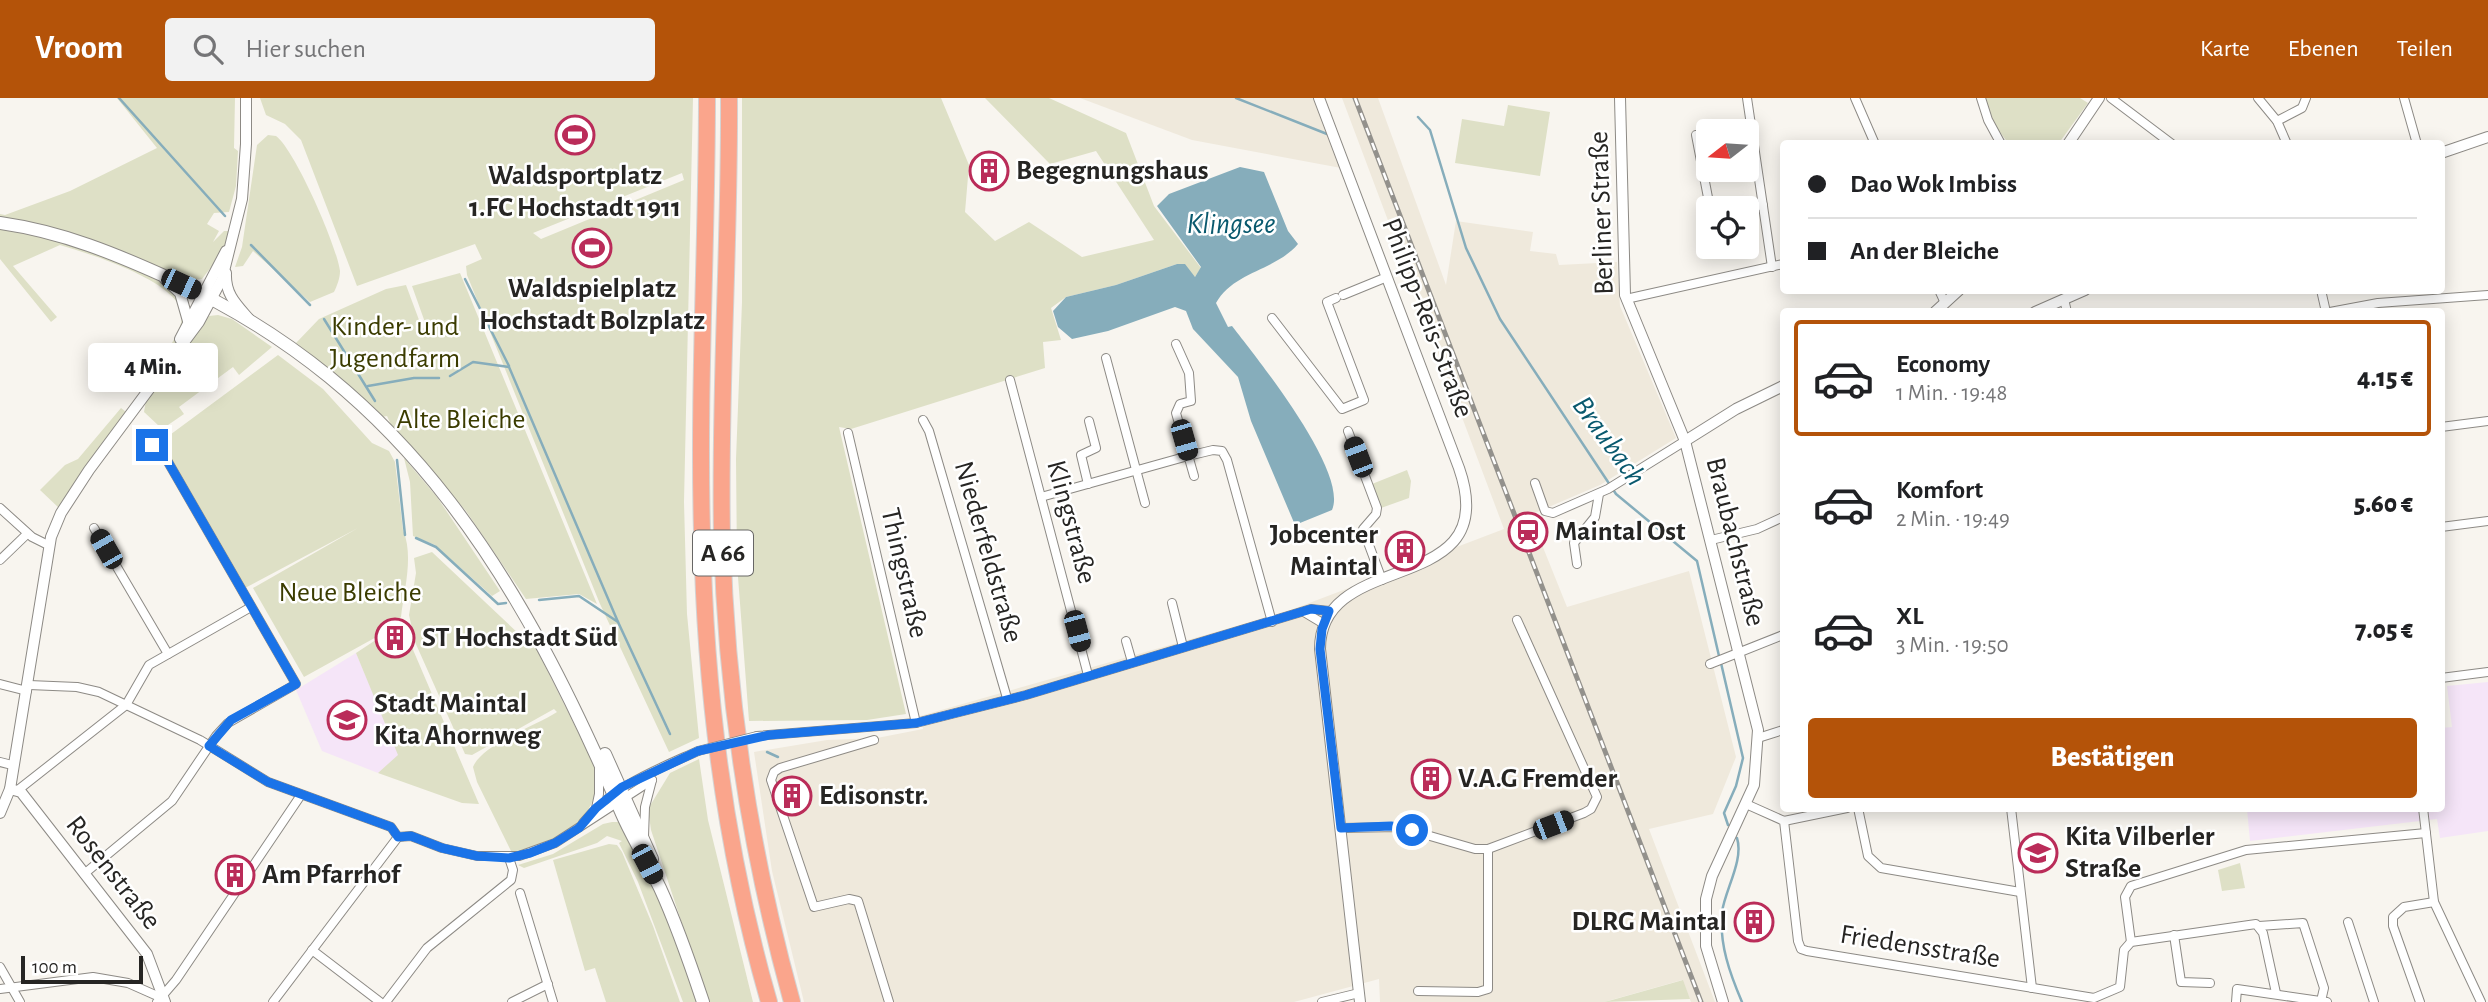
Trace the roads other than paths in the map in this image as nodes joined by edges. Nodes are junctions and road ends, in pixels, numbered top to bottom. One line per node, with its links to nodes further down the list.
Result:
1 (246, 98): 26 (street)
2 (707, 98): 154 (highway, A 66)
3 (729, 98): 155 (highway, A 66)
4 (1319, 98): 31 (street, Philipp-Reis-Straße)
5 (1620, 98): 36 (street, Berliner Straße)
6 (1747, 98): 23 (street)
7 (1855, 98): 16 (street)
8 (1981, 98): 17 (street)
9 (2099, 98): 18 (street)
10 (2111, 98): 19 (street)
11 (2258, 98): 14 (street)
12 (2306, 98): 14 (street)
13 (2404, 98): 21 (street)
14 (2277, 121): 20 (street)
15 (2488, 137): 22 (street)
16 (1873, 140)
17 (1998, 140)
18 (2071, 140)
19 (2167, 140)
20 (2285, 140)
21 (2416, 140)
22 (2445, 152)
23 (1763, 205): 24 (street); 29 (street)
24 (1759, 206)
25 (0, 223): 30 (main road)
26 (231, 241): 27 (street); 35 (street)
27 (227, 264): 35 (street); 42 (street)
28 (1780, 265): 29 (street)
29 (1772, 267): 36 (street)
30 (160, 275): 35 (main road); 44 (street)
31 (1387, 277): 43 (street); 76 (street, Philipp-Reis-Straße)
32 (1955, 294): 38 (street)
33 (2076, 294): 37 (street)
34 (2488, 295): 41 (street)
35 (207, 297): 42 (main road); 44 (street); 46 (street)
36 (1626, 299): 56 (street, Berliner Straße)
37 (2064, 299): 39 (street); 40 (street)
38 (1941, 308)
39 (2044, 308)
40 (2066, 308)
41 (2350, 308)
42 (249, 318): 96 (main road)
43 (1272, 318)
44 (188, 321): 46 (street)
45 (1176, 344): 58 (street)
46 (171, 358): 73 (street)
47 (1106, 358): 59 (street)
48 (1010, 380): 64 (street, Klingstraße)
49 (1780, 387): 56 (street)
50 (923, 420): 97 (street, Niederfeldstraße)
51 (1089, 421): 62 (street)
52 (2488, 421): 53 (street)
53 (2445, 426)
54 (1348, 431): 76 (street)
55 (848, 433): 99 (street, Thingstraße)
56 (1685, 441): 63 (street); 72 (street, Braubachstraße)
57 (152, 445): 78 (street)
58 (1188, 456): 59 (street); 60 (street); 82 (street)
59 (1137, 470): 62 (street); 65 (street)
60 (1194, 476)
61 (1535, 483): 63 (street)
62 (1088, 484): 64 (street)
63 (1599, 494): 75 (street)
64 (1041, 498): 92 (street, Klingstraße)
65 (1145, 503)
66 (0, 508): 71 (street)
67 (1780, 518): 72 (street)
68 (2488, 521): 69 (street)
69 (2445, 526)
70 (94, 528): 88 (street)
71 (27, 534): 73 (street); 74 (street)
72 (1710, 540): 87 (street, Braubachstraße)
73 (48, 545): 95 (street)
74 (0, 560)
75 (1577, 564)
76 (1382, 580): 79 (street)
77 (1172, 603): 86 (street)
78 (251, 607): 88 (street); 103 (street)
79 (1329, 611): 80 (street); 83 (street)
80 (1304, 612): 82 (street); 83 (street)
81 (1517, 620): 125 (street)
82 (1272, 622): 86 (street)
83 (1324, 624): 121 (street)
84 (1780, 636): 87 (street)
85 (1126, 641): 89 (street)
86 (1183, 647): 89 (street)
87 (1740, 653): 90 (street, Braubachstraße); 101 (street, Braubachstraße)
88 (168, 654): 98 (street)
89 (1132, 662): 92 (street)
90 (1710, 664)
91 (2488, 672): 93 (street)
92 (1088, 675): 97 (street)
93 (2445, 677)
94 (0, 684): 95 (street)
95 (28, 688): 98 (street); 106 (street)
96 (570, 697): 104 (main road); 111 (main road)
97 (1007, 698): 99 (street)
98 (126, 705): 103 (street); 109 (street)
99 (916, 723): 107 (street, bridge)
100 (1780, 731): 101 (street)
101 (1758, 738): 112 (street, Braubachstraße)
102 (874, 740): 156 (street)
103 (209, 746): 110 (street); 127 (street)
104 (598, 758): 111 (main road); 113 (street)
105 (0, 762): 106 (street)
106 (12, 765): 109 (street)
107 (658, 772): 108 (street); 111 (street)
108 (652, 780): 111 (street); 123 (street)
109 (14, 789): 118 (street); 127 (street, Rosenstraße)
110 (301, 795): 124 (street); 147 (street)
111 (620, 795): 113 (street); 120 (street); 123 (main road); 128 (main road)
112 (1746, 804): 119 (street); 158 (street, Braubachstraße)
113 (596, 808): 120 (street)
114 (1828, 812): 119 (street)
115 (1859, 812): 129 (street)
116 (2011, 812): 129 (street)
117 (2424, 812): 122 (street)
118 (0, 813)
119 (1784, 821): 140 (street, Friedensstraße)
120 (579, 828): 126 (street)
121 (1341, 828): 125 (street); 146 (street)
122 (2426, 832): 131 (street); 135 (street)
123 (644, 836): 128 (main road)
124 (398, 837): 126 (street); 136 (street)
125 (1488, 849): 143 (street)
126 (509, 858): 150 (street)
127 (84, 874): 147 (street, Rosenstraße)
128 (659, 887): 153 (main road)
129 (2020, 892): 140 (street)
130 (520, 893): 139 (street)
131 (2434, 902): 163 (street); 164 (street)
132 (2348, 922): 162 (street)
133 (2259, 926): 134 (street); 145 (street); 161 (street)
134 (2174, 935): 135 (street); 138 (street)
135 (2131, 942): 140 (street, Friedensstraße)
136 (312, 950): 149 (street); 150 (street)
137 (0, 967): 142 (street)
138 (2210, 983)
139 (548, 984): 151 (street); 152 (street)
140 (2032, 988)
141 (0, 989): 142 (street)
142 (12, 989): 147 (street); 148 (street)
143 (1418, 991)
144 (2260, 992): 145 (street); 159 (street); 160 (street)
145 (2276, 993): 161 (street)
146 (1360, 998): 157 (street)
147 (161, 1001)
148 (20, 1002)
149 (273, 1002)
150 (383, 1002)
151 (512, 1002)
152 (553, 1002)
153 (703, 1002)
154 (769, 1002)
155 (792, 1002)
156 (889, 1002)
157 (1322, 1002)
158 (1723, 1002)
159 (2236, 1002)
160 (2258, 1002)
161 (2324, 1002)
162 (2374, 1002)
163 (2420, 1002)
164 (2481, 1002)

